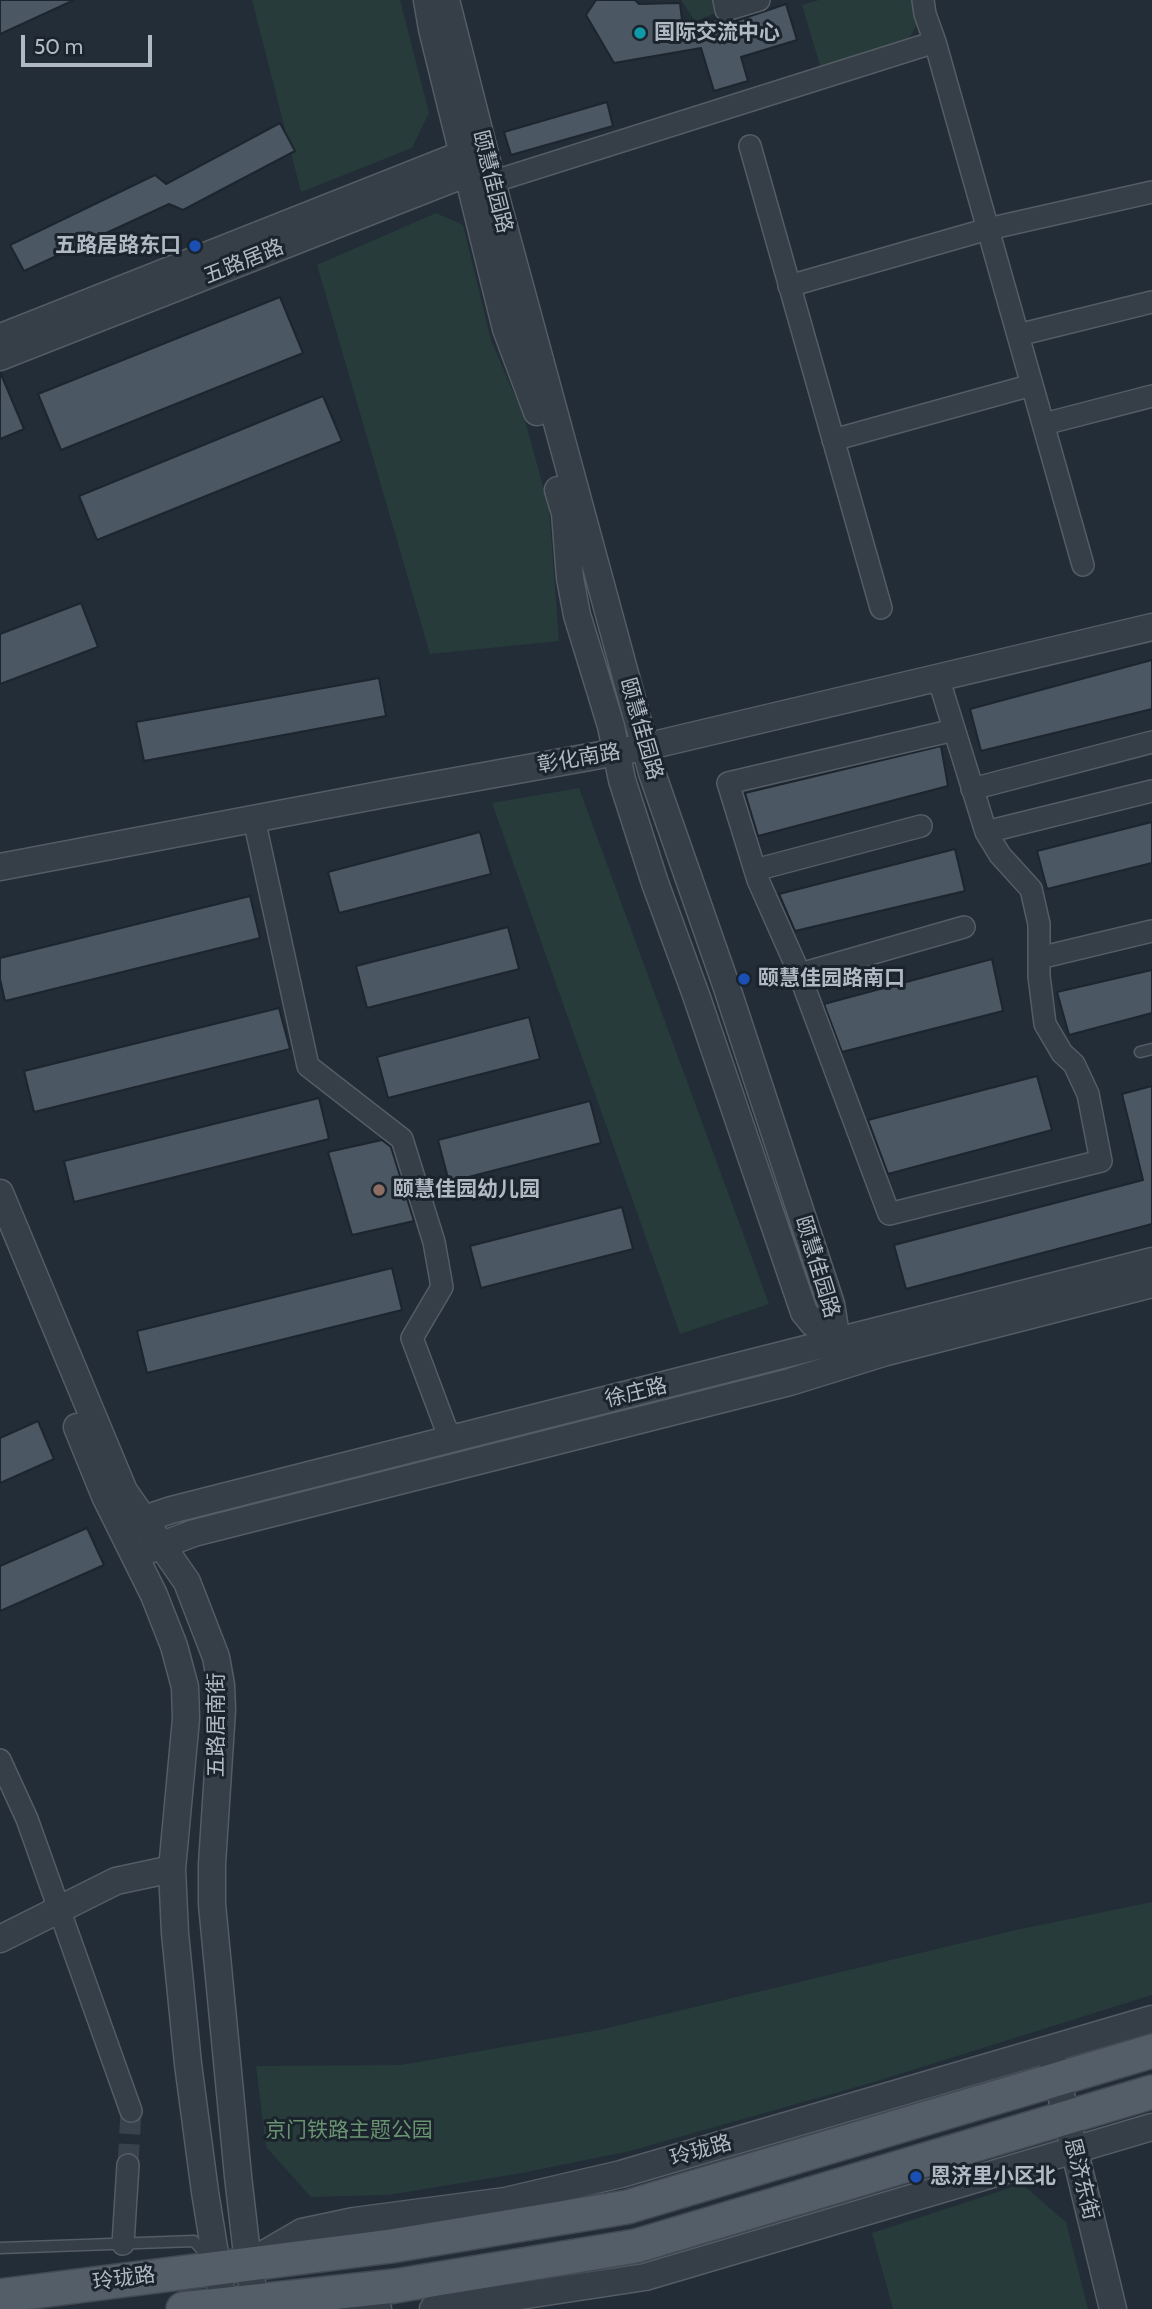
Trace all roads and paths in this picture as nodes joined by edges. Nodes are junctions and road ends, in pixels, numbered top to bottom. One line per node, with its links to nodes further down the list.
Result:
1 (427, 0): 8 (street, 颐慧佳园路)
2 (446, 0): 8 (street, 颐慧佳园路)
3 (724, 0): 4 (street)
4 (759, 0)
5 (923, 0): 6 (street)
6 (935, 42): 8 (street); 10 (street)
7 (750, 146): 11 (street)
8 (479, 164): 14 (street, 五路居路); 15 (street, 五路居路); 26 (street, 颐慧佳园路); 44 (street, 颐慧佳园路)
9 (1152, 192): 10 (street)
10 (988, 229): 11 (street); 13 (street)
11 (789, 286): 19 (street)
12 (1152, 302): 13 (street)
13 (1018, 335): 16 (street)
14 (0, 338)
15 (0, 357)
16 (1032, 385): 18 (street); 19 (street)
17 (1152, 396): 18 (street)
18 (1044, 424): 20 (street)
19 (833, 440): 21 (street)
20 (1083, 565)
21 (881, 608)
22 (1152, 627): 23 (street, 彰化南路)
23 (938, 677): 24 (street); 26 (street, 彰化南路)
24 (954, 730): 27 (street); 33 (street)
25 (1152, 742): 27 (street)
26 (645, 747): 29 (street, 彰化南路); 44 (street, 颐慧佳园路)
27 (972, 789): 31 (street)
28 (1152, 791): 31 (street)
29 (254, 819): 32 (street, 彰化南路); 45 (street)
30 (921, 826): 33 (street)
31 (986, 832): 36 (street)
32 (0, 867)
33 (755, 870): 37 (street)
34 (964, 927): 37 (street)
35 (1152, 931): 36 (street)
36 (1039, 958): 37 (street)
37 (800, 974)
38 (1152, 1049): 39 (lane)
39 (1140, 1052)
40 (0, 1193): 46 (street, 五路居南街)
41 (0, 1235): 46 (street, 五路居南街)
42 (1152, 1261): 44 (street, 徐庄路)
43 (1152, 1284): 44 (street, 徐庄路)
44 (840, 1353): 45 (street, 徐庄路); 47 (street, 徐庄路)
45 (452, 1439): 46 (street, 徐庄路)
46 (132, 1523): 47 (street, 五路居南街); 48 (street, 五路居南街)
47 (161, 1545): 48 (street, 徐庄路); 64 (street, 五路居南街)
48 (134, 1556): 50 (street, 五路居南街)
49 (0, 1760): 51 (street)
50 (172, 1870): 51 (street); 64 (street, 五路居南街)
51 (59, 1908): 52 (street); 57 (street)
52 (0, 1939)
53 (1152, 2019): 55 (street, 玲珑路)
54 (1152, 2051): 55 (main road, 玲珑路)
55 (1054, 2065): 58 (street, 恩济东街); 64 (main road, 玲珑路)
56 (1152, 2092): 58 (main road)
57 (131, 2111)
58 (1066, 2118): 60 (street, 恩济东街); 66 (main road)
59 (1152, 2127): 60 (street)
60 (1074, 2150): 69 (street); 70 (street, 恩济东街)
61 (128, 2165): 62 (street)
62 (123, 2244): 63 (lane); 64 (lane)
63 (0, 2248)
64 (233, 2266): 65 (main road, 玲珑路); 66 (street)
65 (0, 2296)
66 (240, 2306): 67 (main road); 68 (street)
67 (183, 2309)
68 (378, 2309)
69 (433, 2309)
70 (1113, 2309)

